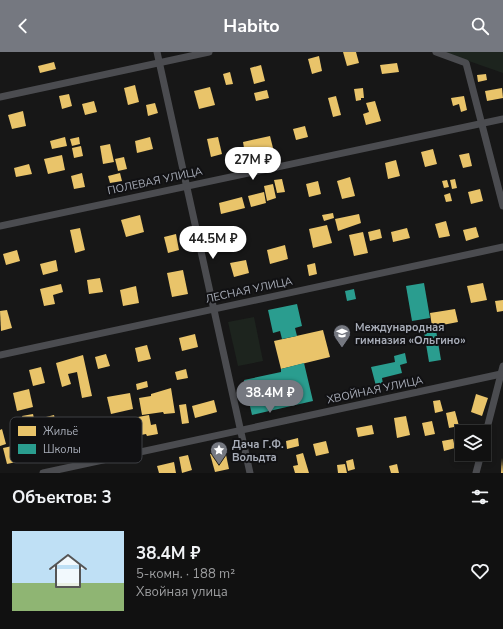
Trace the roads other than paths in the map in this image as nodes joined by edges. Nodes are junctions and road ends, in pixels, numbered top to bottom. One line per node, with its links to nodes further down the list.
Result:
1 (157, 52): 4 (street)
2 (209, 52): 4 (street)
3 (436, 52): 7 (street)
4 (159, 63): 5 (street); 8 (street)
5 (0, 97)
6 (503, 119): 7 (street, ПОЛЕВАЯ УЛИЦА)
7 (481, 123): 8 (street, ПОЛЕВАЯ УЛИЦА); 9 (street)
8 (186, 185): 10 (street, ПОЛЕВАЯ УЛИЦА); 12 (street)
9 (503, 206)
10 (0, 226)
11 (503, 247): 12 (street, ЛЕСНАЯ УЛИЦА)
12 (214, 309): 13 (street, ЛЕСНАЯ УЛИЦА); 17 (street)
13 (0, 355)
14 (503, 366): 15 (street)
15 (501, 374): 16 (street); 17 (street, ХВОЙНАЯ УЛИЦА)
16 (488, 425)
17 (241, 430): 18 (street, ХВОЙНАЯ УЛИЦА); 22 (street)
18 (142, 451)
19 (479, 461): 23 (street)
20 (88, 463): 21 (street, ХВОЙНАЯ УЛИЦА)
21 (42, 473)
22 (250, 473)
23 (476, 473)

